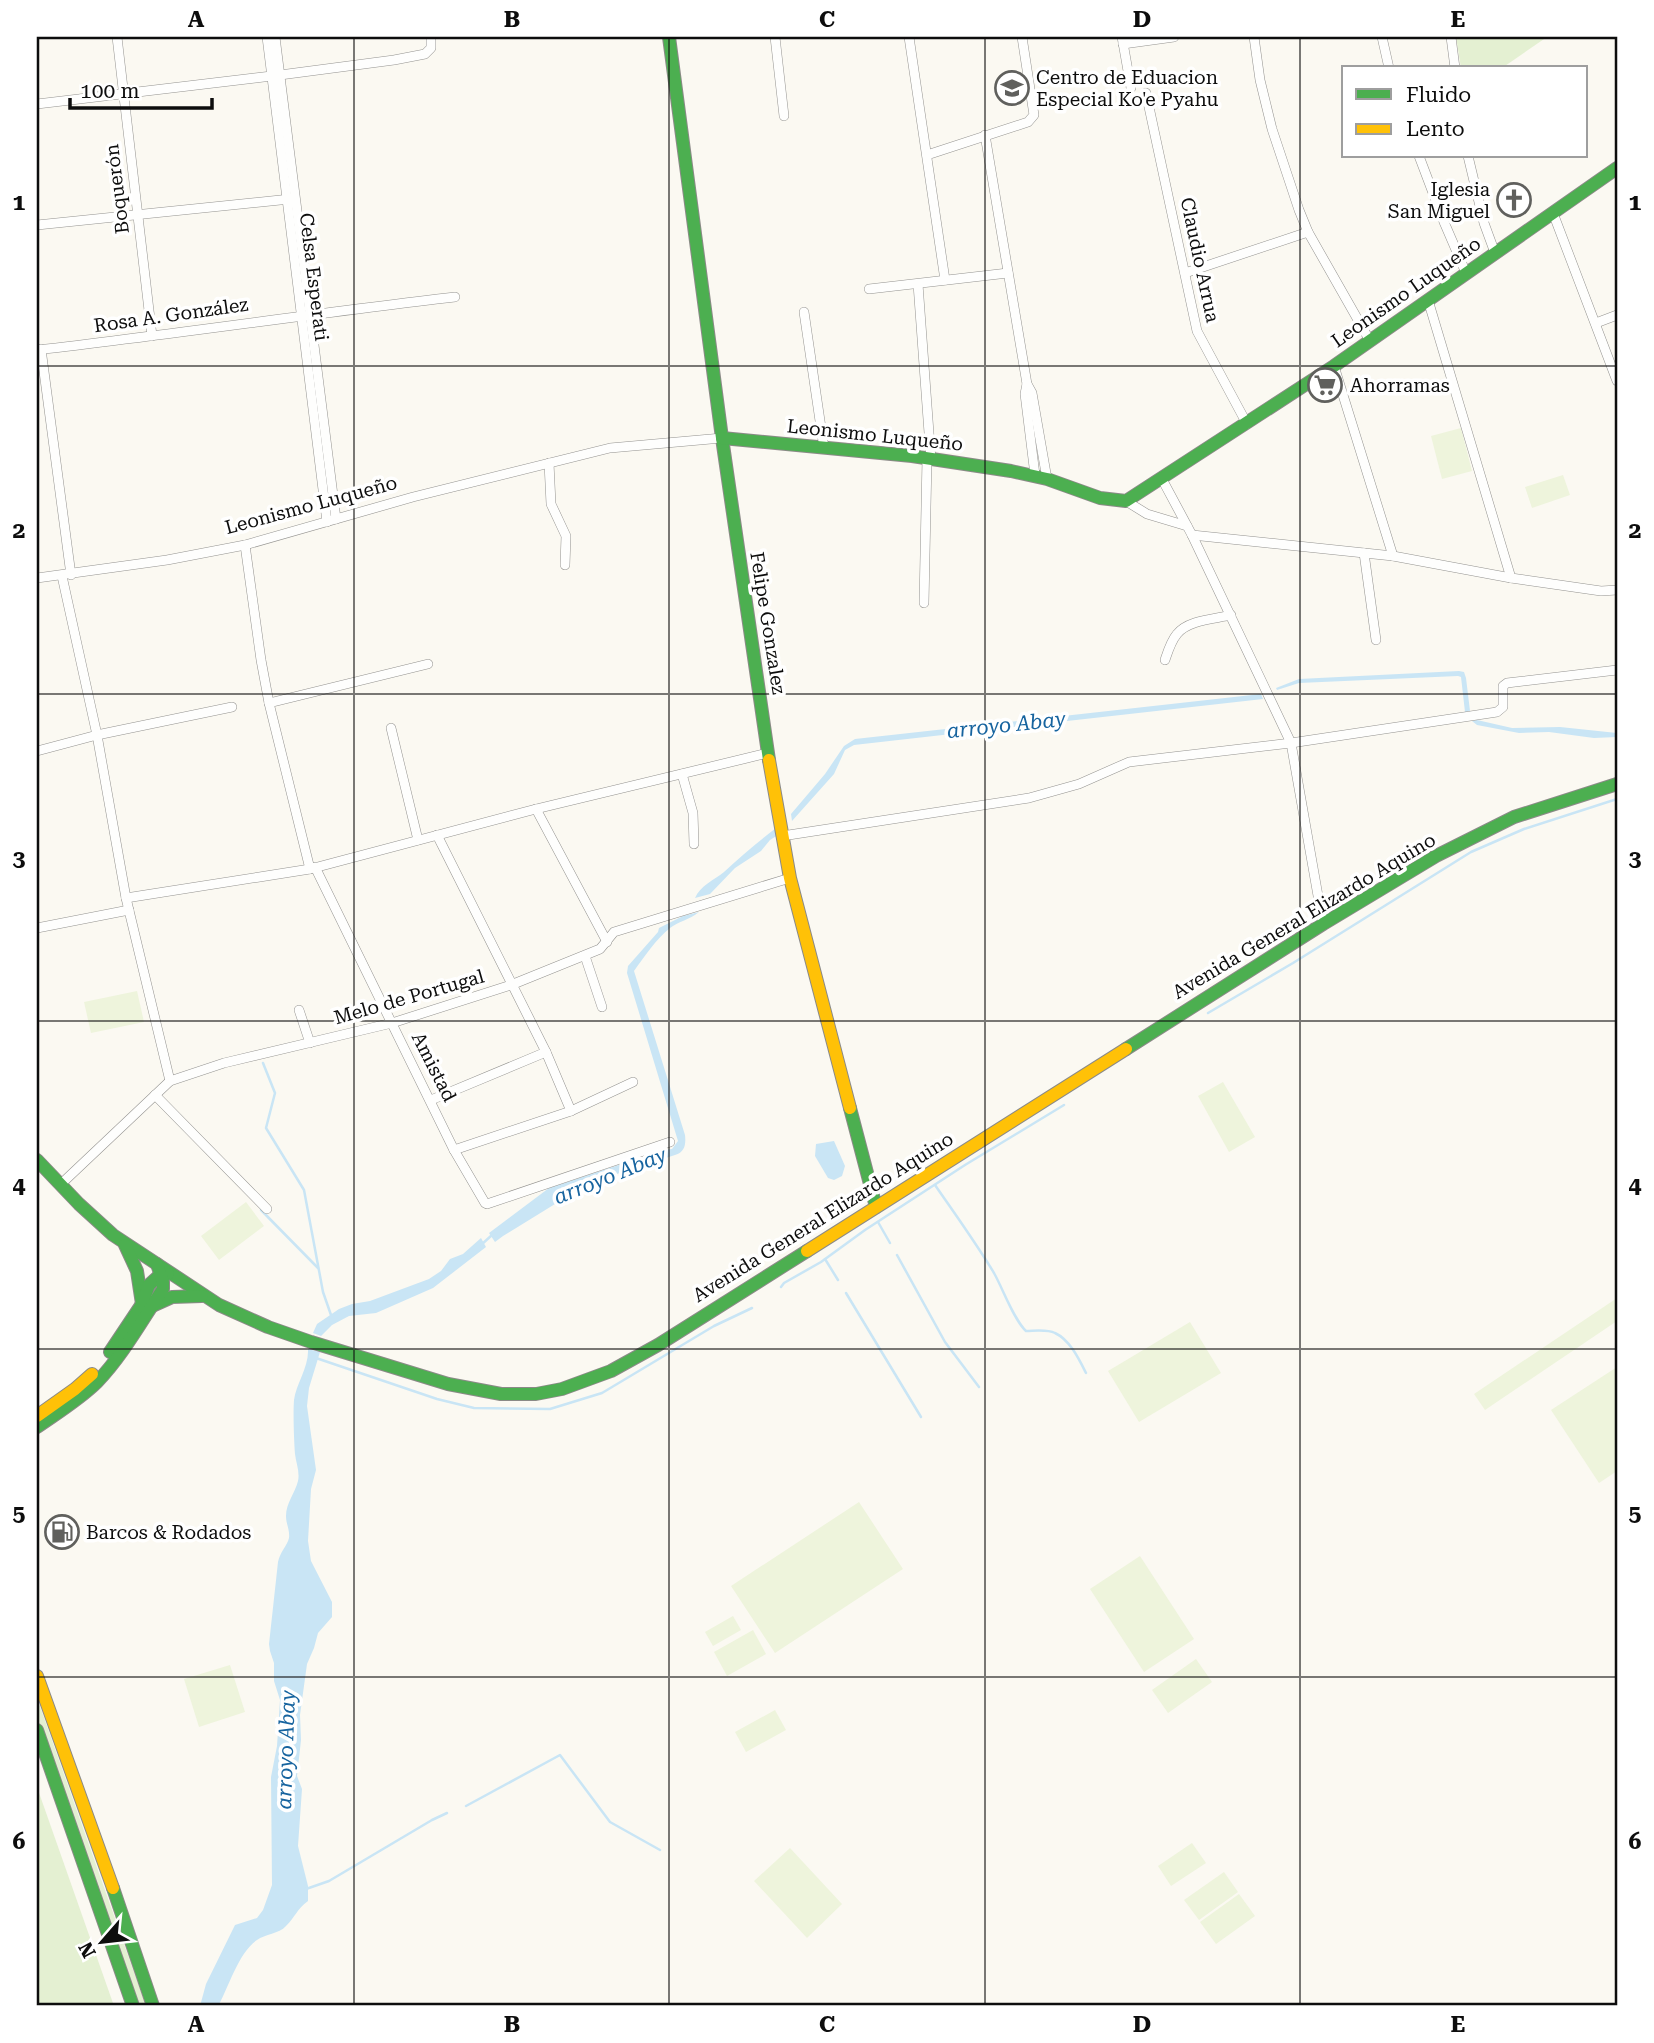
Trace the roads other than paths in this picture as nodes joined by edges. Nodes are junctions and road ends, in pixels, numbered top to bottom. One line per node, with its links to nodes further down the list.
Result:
1 (117, 37): 19 (street, Boquerón)
2 (267, 37): 16 (street, Celsa Esperati)
3 (275, 37): 16 (street, Celsa Esperati)
4 (430, 37): 16 (street)
5 (668, 37): 51 (main road, Felipe Gonzalez)
6 (775, 37): 21 (street)
7 (909, 37): 23 (street)
8 (1022, 37): 22 (street)
9 (1174, 37): 13 (street)
10 (1254, 37): 31 (street)
11 (1382, 37): 14 (street)
12 (1451, 37): 15 (street)
13 (1123, 40): 17 (street)
14 (1389, 66)
15 (1455, 66)
16 (276, 76): 19 (street); 27 (street, Celsa Esperati)
17 (1131, 88)
18 (1146, 93): 34 (street, Claudio Arrua)
19 (123, 94): 20 (street); 29 (street, Boquerón)
20 (37, 104)
21 (784, 116)
22 (985, 135): 23 (street); 33 (street)
23 (927, 155): 36 (street)
24 (1420, 158): 35 (street)
25 (1468, 158): 32 (street)
26 (1617, 168): 28 (main road, Leonismo Luqueño)
27 (291, 199): 29 (street); 42 (street, Celsa Esperati)
28 (1553, 213): 32 (main road, Leonismo Luqueño); 44 (street)
29 (138, 216): 30 (street); 45 (street, Boquerón)
30 (37, 225)
31 (1308, 232): 34 (street); 46 (street)
32 (1495, 253): 35 (main road, Leonismo Luqueño)
33 (1008, 273): 36 (street); 55 (street)
34 (1185, 273): 50 (street, Claudio Arrua)
35 (1466, 273): 40 (main road, Leonismo Luqueño)
36 (945, 280): 37 (street)
37 (918, 284): 38 (street); 53 (street)
38 (869, 289)
39 (456, 297): 42 (street, Rosa A. González)
40 (1428, 300): 46 (main road, Leonismo Luqueño); 66 (street)
41 (804, 312): 52 (street)
42 (306, 314): 45 (street, Rosa A. González); 58 (street, Celsa Esperati)
43 (1617, 315): 44 (street)
44 (1596, 323): 49 (street)
45 (152, 336): 47 (street, Rosa A. González)
46 (1370, 341): 48 (main road, Leonismo Luqueño)
47 (39, 349): 64 (street)
48 (1334, 366): 50 (main road, Leonismo Luqueño); 62 (street)
49 (1617, 381)
50 (1247, 424): 56 (main road, Leonismo Luqueño)
51 (722, 438): 52 (main road, Leonismo Luqueño); 54 (street, Leonismo Luqueño); 80 (main road, Felipe Gonzalez)
52 (824, 448): 53 (main road, Leonismo Luqueño)
53 (929, 459): 55 (main road, Leonismo Luqueño); 68 (street)
54 (549, 463): 58 (street, Leonismo Luqueño); 63 (street)
55 (1041, 477): 57 (main road, Leonismo Luqueño)
56 (1162, 478): 57 (main road, Leonismo Luqueño); 59 (street)
57 (1126, 501): 59 (street)
58 (331, 520): 60 (street, Leonismo Luqueño)
59 (1190, 530): 61 (street); 69 (street)
60 (246, 545): 64 (street, Leonismo Luqueño); 74 (street, Amistad)
61 (1364, 553): 62 (street); 70 (street)
62 (1393, 556): 66 (street)
63 (565, 565)
64 (66, 575): 65 (street, Leonismo Luqueño); 77 (street)
65 (37, 578)
66 (1511, 578): 67 (street)
67 (1617, 590)
68 (923, 603)
69 (1231, 615): 71 (street); 78 (street)
70 (1376, 640)
71 (1165, 660)
72 (428, 664): 74 (street)
73 (1617, 670): 78 (street)
74 (269, 703): 88 (street, Amistad)
75 (232, 707): 77 (street)
76 (391, 728): 86 (street)
77 (97, 735): 79 (street); 90 (street)
78 (1291, 743): 85 (street); 92 (street)
79 (37, 751)
80 (768, 752): 81 (street); 85 (main road, Felipe Gonzalez)
81 (682, 774): 83 (street); 87 (street)
82 (1617, 784): 92 (main road, Avenida General Elizardo Aquino)
83 (536, 809): 84 (street); 94 (street)
84 (436, 835): 86 (street); 96 (street)
85 (782, 836): 89 (main road, Felipe Gonzalez)
86 (418, 841): 88 (street)
87 (694, 844)
88 (312, 868): 90 (street); 99 (street, Amistad)
89 (790, 878): 94 (street, Melo de Portugal); 111 (main road, Felipe Gonzalez)
90 (126, 898): 91 (street)
91 (129, 910): 93 (street); 102 (street)
92 (1323, 924): 111 (main road, Avenida General Elizardo Aquino)
93 (37, 928)
94 (607, 942): 95 (street, Melo de Portugal)
95 (585, 956): 96 (street, Melo de Portugal); 97 (street)
96 (511, 985): 99 (street, Melo de Portugal); 101 (street)
97 (602, 1007)
98 (299, 1010): 100 (street)
99 (392, 1023): 100 (street, Melo de Portugal); 105 (street, Amistad)
100 (310, 1043): 102 (street, Melo de Portugal)
101 (545, 1052): 105 (street); 106 (street)
102 (170, 1081): 104 (street, Melo de Portugal)
103 (633, 1082): 106 (street)
104 (155, 1095): 110 (street, Melo de Portugal); 112 (street)
105 (431, 1100): 108 (street, Amistad)
106 (571, 1111): 108 (street)
107 (670, 1142): 108 (street, Amistad)
108 (454, 1150)
109 (37, 1160): 110 (main road, Avenida General Elizardo Aquino)
110 (60, 1185): 113 (main road, Avenida General Elizardo Aquino)
111 (876, 1207): 115 (main road, Avenida General Elizardo Aquino)
112 (267, 1209)
113 (124, 1244): 114 (main road, Avenida General Elizardo Aquino); 116 (main road)
114 (163, 1271): 115 (main road, Avenida General Elizardo Aquino); 116 (main road)
115 (202, 1296): 116 (main road)
116 (147, 1305): 117 (main road); 118 (main road)
117 (37, 1416)
118 (37, 1427)
119 (37, 1676): 122 (main road)
120 (37, 1730): 121 (main road)
121 (134, 2006)
122 (153, 2006)

